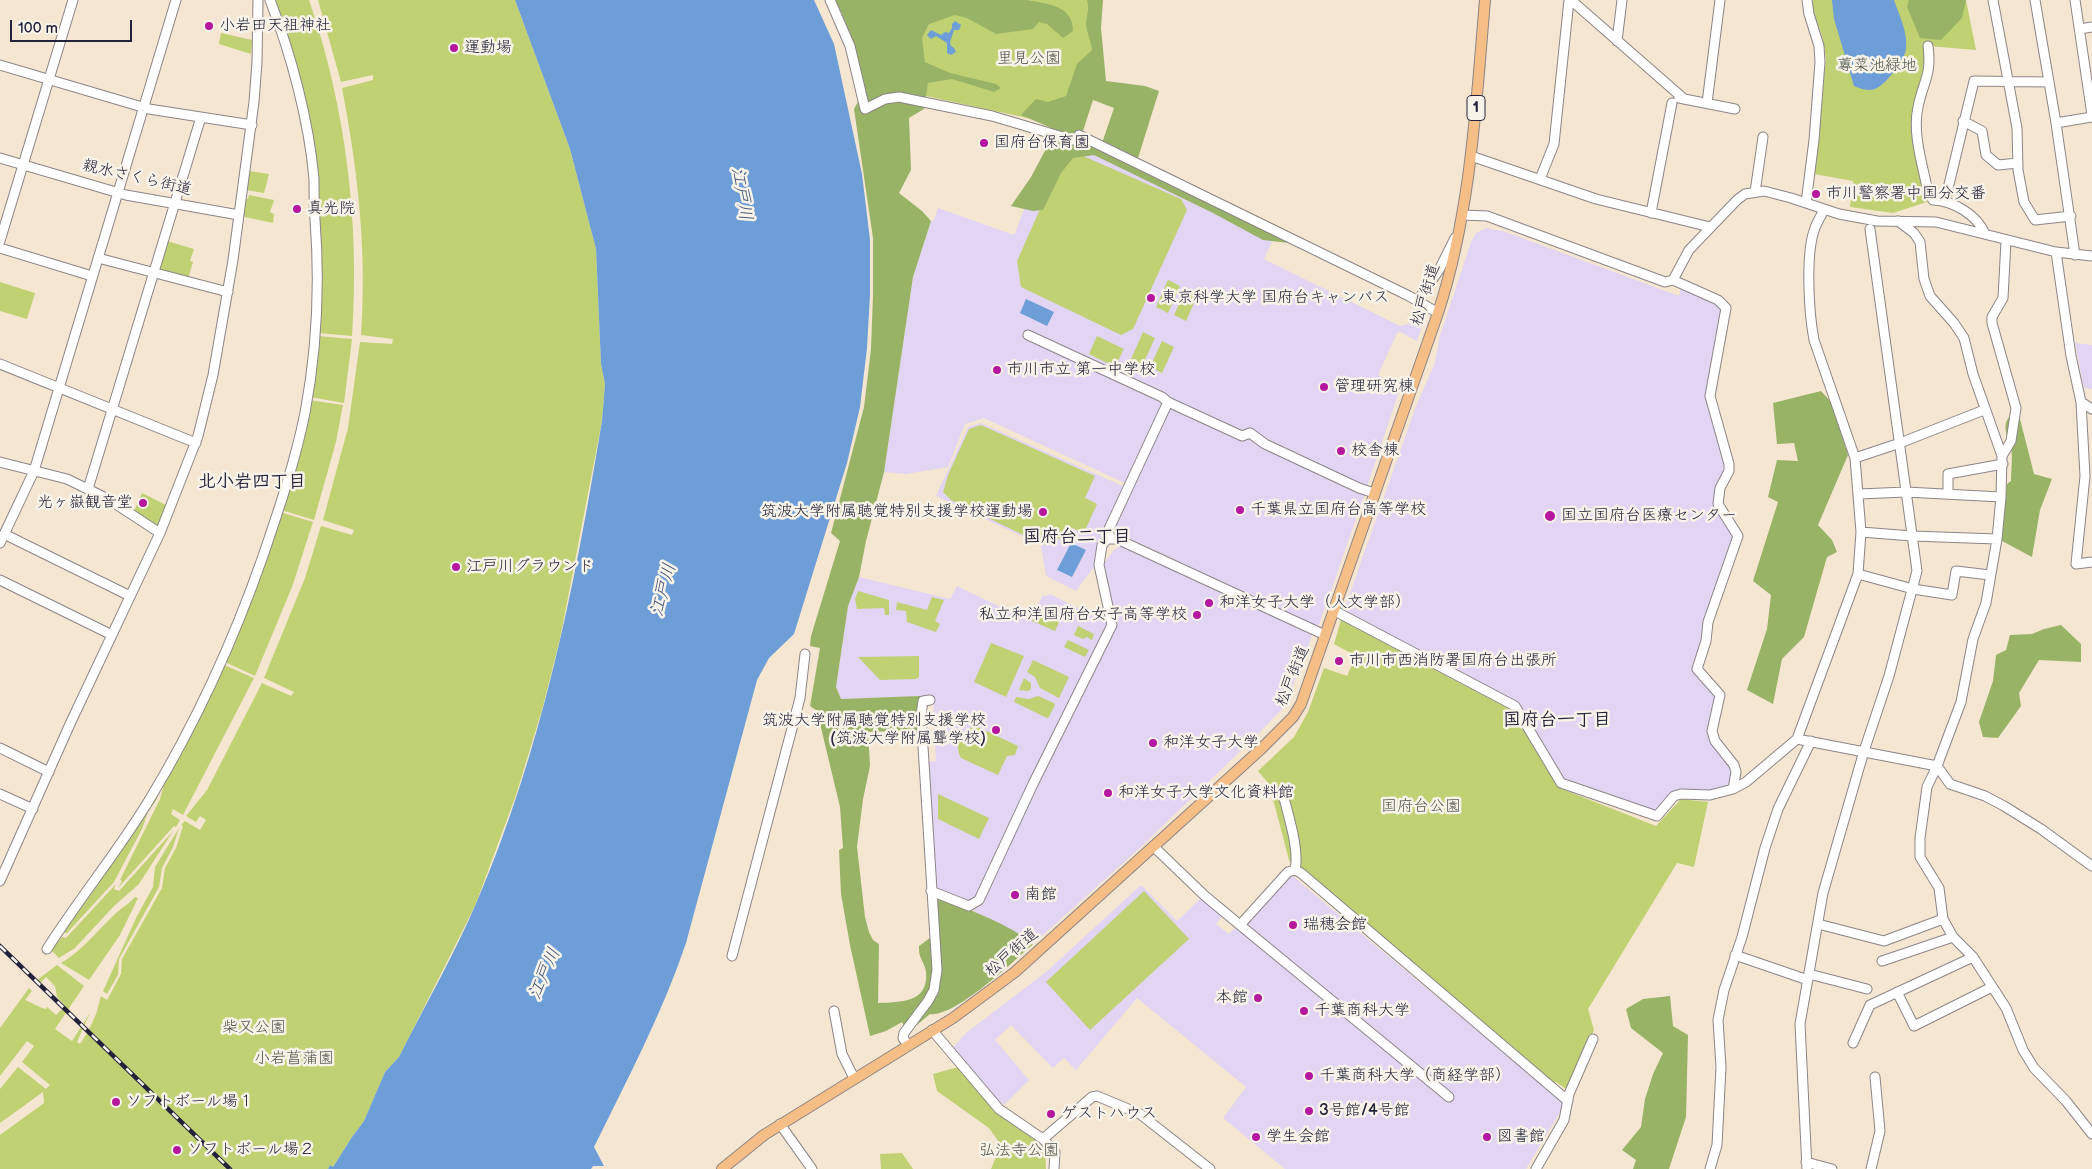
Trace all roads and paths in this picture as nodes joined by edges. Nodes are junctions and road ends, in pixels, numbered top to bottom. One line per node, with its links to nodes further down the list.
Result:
1 (72, 0): 19 (street)
2 (176, 0): 24 (street)
3 (258, 0): 30 (street)
4 (270, 0): 122 (street)
5 (830, 0): 62 (street)
6 (1485, 0): 32 (main road, 松戸街道 / 1)
7 (1570, 0): 16 (street); 36 (street)
8 (1622, 0): 16 (street)
9 (1720, 0): 23 (street)
10 (1807, 0): 41 (street)
11 (1994, 0): 20 (street)
12 (2035, 0): 21 (street)
13 (2075, 0): 15 (street)
14 (2092, 27): 15 (street)
15 (2080, 29): 26 (street)
16 (1617, 41): 22 (street)
17 (1928, 46): 39 (street)
18 (0, 65): 19 (street)
19 (48, 80): 24 (street); 35 (street)
20 (2009, 81): 21 (street); 28 (street); 34 (street)
21 (2049, 82): 29 (street)
22 (1684, 99): 23 (street); 43 (street)
23 (1707, 102): 25 (street)
24 (143, 107): 27 (street); 38 (street)
25 (1735, 109)
26 (2092, 116): 29 (street)
27 (200, 117): 30 (street); 40 (street)
28 (1963, 121): 34 (street); 39 (street)
29 (2056, 123): 45 (street)
30 (252, 125): 44 (street)
31 (1763, 137): 37 (street)
32 (1471, 156): 36 (street); 46 (main road, 松戸街道 / 1)
33 (0, 158): 35 (street, 親水さくら街道)
34 (2018, 163): 45 (street)
35 (22, 164): 38 (street, 親水さくら街道); 52 (street)
36 (1540, 179): 43 (street)
37 (1755, 192): 41 (street); 48 (street)
38 (118, 193): 40 (street, 親水さくら街道); 57 (street)
39 (1945, 201): 50 (street)
40 (174, 203): 44 (street, 親水さくら街道); 58 (street)
41 (1806, 203): 42 (street)
42 (1824, 210): 47 (street); 74 (street)
43 (1651, 213): 48 (street)
44 (239, 215): 61 (street)
45 (2071, 216): 55 (street)
46 (1461, 220): 60 (street); 62 (street); 63 (main road, 松戸街道 / 1)
47 (1898, 220): 50 (street); 71 (street)
48 (1710, 227): 60 (street)
49 (1870, 228): 73 (street)
50 (1985, 234): 51 (street)
51 (2006, 240): 54 (street); 75 (street)
52 (0, 241)
53 (0, 248): 59 (street)
54 (2056, 252): 55 (street); 68 (street)
55 (2076, 255): 56 (street)
56 (2092, 256)
57 (98, 258): 58 (street); 59 (street)
58 (154, 273): 61 (street); 69 (street)
59 (92, 276): 66 (street)
60 (1672, 280): 109 (street)
61 (228, 292): 72 (street)
62 (1418, 300): 63 (street)
63 (1438, 313): 81 (main road, 松戸街道 / 1)
64 (1028, 335): 67 (street)
65 (0, 364): 66 (street)
66 (59, 387): 69 (street); 77 (street)
67 (1168, 402): 81 (street); 89 (street)
68 (2081, 402): 70 (street); 78 (street)
69 (113, 409): 72 (street); 79 (street)
70 (2092, 409)
71 (1984, 410): 73 (street); 75 (street)
72 (196, 443): 87 (street)
73 (1900, 443): 74 (street); 80 (street)
74 (1855, 458): 82 (street)
75 (2003, 460): 83 (street); 84 (street)
76 (0, 462): 77 (street)
77 (34, 471): 79 (street); 85 (street)
78 (2089, 476): 92 (street)
79 (88, 489): 87 (street)
80 (1906, 492): 82 (street); 83 (street); 88 (street)
81 (1374, 493): 98 (main road, 松戸街道 / 1)
82 (1859, 494): 86 (street)
83 (1948, 494): 84 (street)
84 (2001, 497): 90 (street)
85 (3, 532): 91 (street); 97 (street)
86 (1861, 532): 88 (street); 93 (street)
87 (160, 533): 97 (street)
88 (1912, 536): 90 (street); 96 (street)
89 (1110, 537): 100 (street); 117 (street)
90 (1997, 539): 94 (street)
91 (0, 543)
92 (2092, 562)
93 (1858, 574): 96 (street); 103 (street)
94 (1990, 575): 96 (street); 107 (street)
95 (0, 580): 99 (street)
96 (1913, 589): 106 (street)
97 (130, 596): 99 (street)
98 (1333, 610): 100 (main road, 松戸街道 / 1); 109 (street)
99 (112, 635): 108 (street)
100 (1325, 635): 113 (main road, 松戸街道 / 1)
101 (805, 654): 124 (street)
102 (930, 700): 117 (street)
103 (1797, 739): 104 (street); 109 (street)
104 (1811, 741): 106 (street); 123 (street)
105 (0, 748): 108 (street)
106 (1864, 751): 107 (street); 119 (street)
107 (1937, 766): 114 (street); 118 (street)
108 (49, 772): 112 (street)
109 (1732, 789)
110 (1282, 790): 115 (street)
111 (0, 794): 112 (street)
112 (33, 809): 116 (street)
113 (1153, 846): 120 (street); 132 (main road, 松戸街道 / 1)
114 (2092, 866)
115 (1295, 870): 120 (street); 139 (street)
116 (0, 881)
117 (931, 892): 135 (street)
118 (1943, 919): 119 (street); 121 (street)
119 (1818, 924): 127 (street)
120 (1240, 925): 138 (street)
121 (1953, 937): 125 (street); 126 (street)
122 (47, 949)
123 (1735, 955): 127 (street); 149 (street)
124 (732, 956)
125 (1973, 957): 128 (street); 130 (street)
126 (1882, 961)
127 (1808, 977): 129 (street); 143 (street)
128 (1992, 987): 130 (street); 141 (street)
129 (1867, 989)
130 (1897, 992): 134 (street)
131 (834, 1011): 137 (street)
132 (932, 1030): 135 (main road, 松戸街道 / 1); 142 (street)
133 (1593, 1039): 139 (street)
134 (1853, 1043)
135 (908, 1045): 137 (main road, 松戸街道 / 1)
136 (1875, 1077): 151 (street)
137 (854, 1078): 140 (main road, 松戸街道 / 1)
138 (1449, 1097)
139 (1568, 1101): 148 (street)
140 (780, 1124): 144 (main road, 松戸街道 / 1); 145 (street)
141 (2092, 1134)
142 (1043, 1139): 146 (street); 147 (street)
143 (1806, 1165): 150 (street)
144 (722, 1169)
145 (812, 1169)
146 (1054, 1169)
147 (1210, 1169)
148 (1536, 1169)
149 (1710, 1169)
150 (1832, 1169)
151 (1871, 1169)

